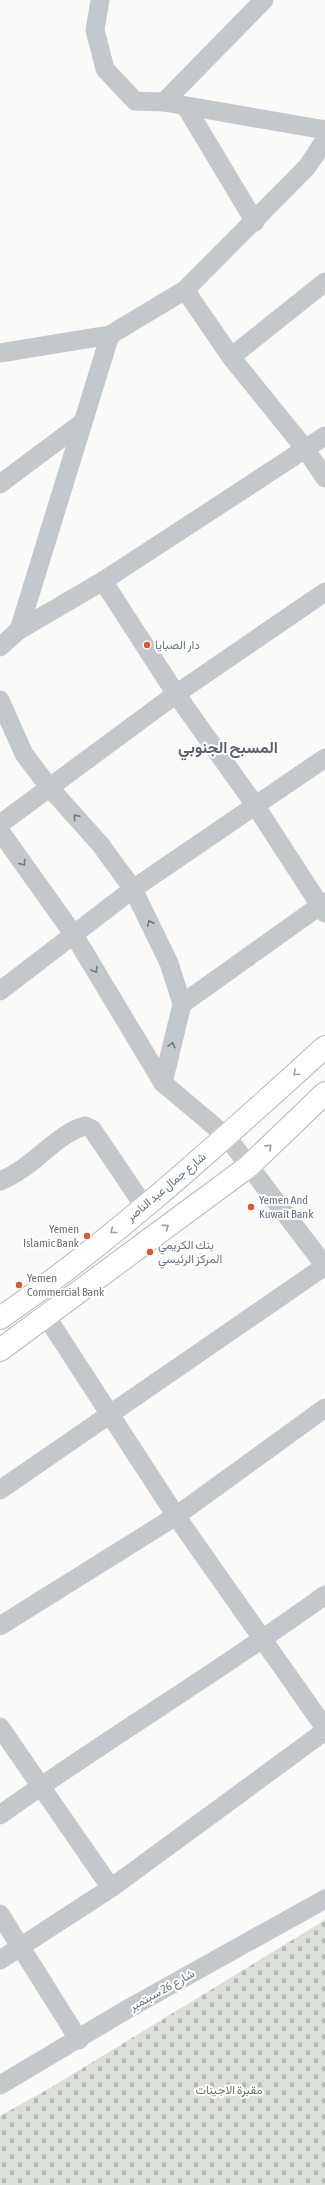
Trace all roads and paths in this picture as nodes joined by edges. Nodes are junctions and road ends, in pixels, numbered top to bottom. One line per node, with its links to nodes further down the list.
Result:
1 (100, 0): 3 (street)
2 (264, 0): 3 (street)
3 (164, 102): 4 (street)
4 (186, 107): 5 (street); 7 (street)
5 (325, 130)
6 (325, 140): 7 (street)
7 (255, 222): 9 (street)
8 (325, 282): 12 (street)
9 (185, 290): 10 (street); 12 (street)
10 (110, 335): 11 (street); 13 (street)
11 (0, 353)
12 (231, 357): 15 (street)
13 (83, 422): 17 (street); 20 (street)
14 (325, 436): 15 (street)
15 (306, 450): 16 (street); 18 (street)
16 (325, 478)
17 (0, 484)
18 (103, 581): 20 (street); 22 (street)
19 (325, 592): 22 (street)
20 (20, 630): 21 (street)
21 (0, 647)
22 (176, 694): 25 (street); 26 (street)
23 (0, 700): 25 (street)
24 (325, 758): 26 (street)
25 (49, 787): 27 (street); 29 (street, one-way to 25)
26 (255, 805): 29 (street); 30 (street)
27 (0, 824)
28 (0, 831): 31 (street, one-way to 31)
29 (133, 889): 31 (street); 33 (street, one-way to 29)
30 (323, 907): 33 (street)
31 (74, 935): 32 (street); 35 (street, one-way to 35)
32 (0, 991)
33 (182, 1004): 35 (street, one-way to 33)
34 (325, 1047): 37 (main road, شارع جمال عبد الناصر, one-way to 37)
35 (163, 1083): 37 (street)
36 (325, 1093): 38 (main road, one-way to 36)
37 (227, 1137): 38 (street); 40 (main road, شارع جمال عبد الناصر)
38 (249, 1166): 41 (street); 42 (main road, one-way to 38)
39 (0, 1181): 40 (street)
40 (144, 1206): 43 (main road, شارع جمال عبد الناصر, one-way to 43)
41 (325, 1266): 46 (street)
42 (46, 1316): 44 (main road); 46 (street)
43 (0, 1318)
44 (0, 1350)
45 (325, 1408): 48 (street)
46 (109, 1413): 47 (street); 48 (street)
47 (0, 1490)
48 (176, 1516): 50 (street); 51 (street)
49 (325, 1595): 51 (street)
50 (0, 1626)
51 (263, 1640): 53 (street); 55 (street)
52 (0, 1726): 55 (street)
53 (325, 1728)
54 (325, 1731): 57 (street)
55 (41, 1786): 56 (street); 57 (street)
56 (0, 1815)
57 (111, 1888): 60 (street)
58 (325, 1900): 62 (street, شارع 26 سبتمبر)
59 (0, 1914): 60 (street)
60 (21, 1947): 61 (street); 62 (street)
61 (0, 1960)
62 (79, 2040): 63 (street, شارع 26 سبتمبر)
63 (0, 2085)

